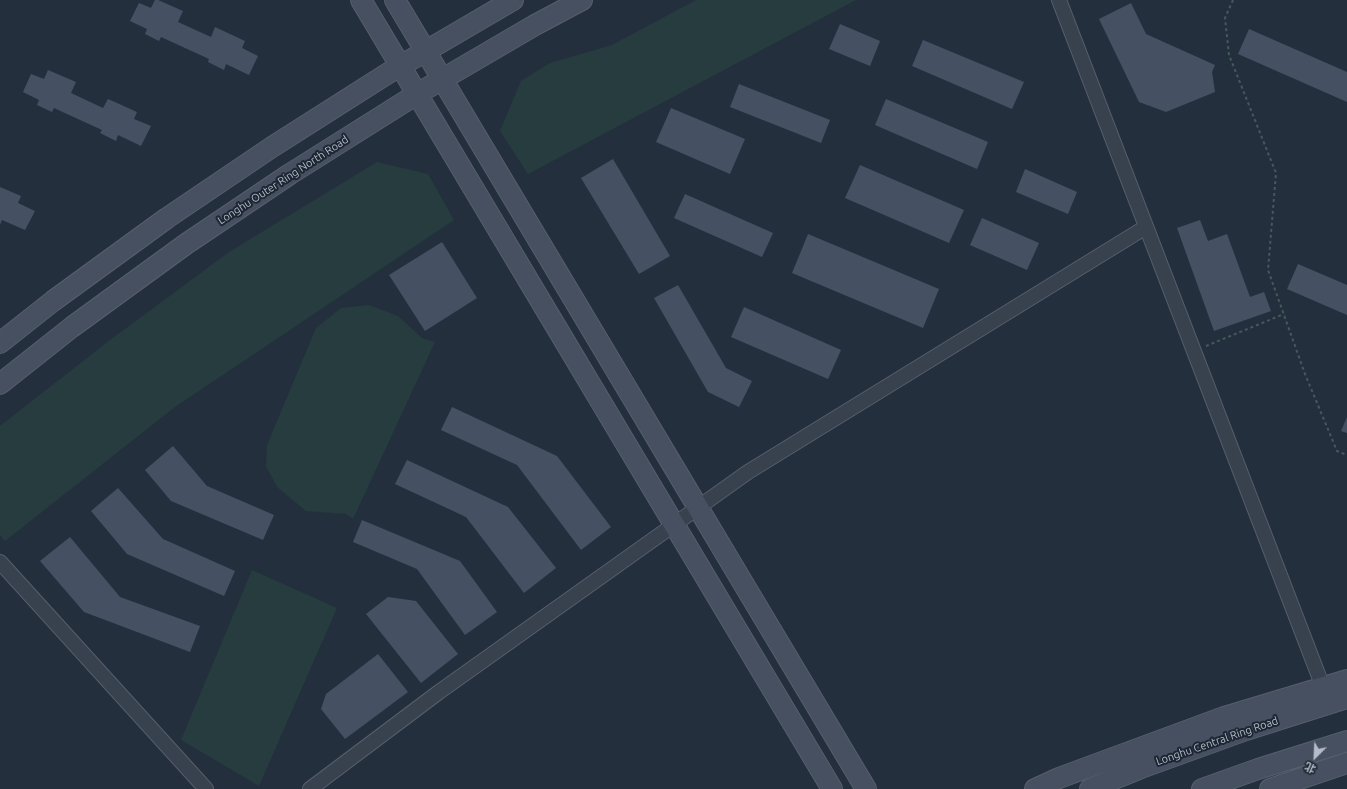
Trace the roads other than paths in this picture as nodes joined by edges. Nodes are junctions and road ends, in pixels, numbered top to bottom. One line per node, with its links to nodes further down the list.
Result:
1 (361, 0): 7 (street)
2 (395, 0): 6 (street)
3 (513, 0): 6 (street)
4 (582, 0): 8 (street, Longhu Outer Ring North Road)
5 (1059, 0): 10 (street)
6 (425, 52): 7 (street); 8 (street)
7 (400, 66): 9 (street); 11 (street)
8 (442, 80): 9 (street, Longhu Outer Ring North Road); 13 (street)
9 (417, 94): 12 (street, Longhu Outer Ring North Road); 14 (street)
10 (1146, 227): 13 (street); 17 (street)
11 (0, 343)
12 (0, 384)
13 (698, 507): 14 (street); 24 (street)
14 (674, 524): 22 (street); 23 (street)
15 (0, 562): 21 (street)
16 (1347, 680): 17 (street)
17 (1323, 687): 25 (street)
18 (1347, 698): 26 (street, Longhu Central Ring Road)
19 (1347, 741): 27 (street)
20 (1347, 764): 28 (street)
21 (206, 789)
22 (310, 789)
23 (832, 789)
24 (866, 789)
25 (1036, 789)
26 (1090, 789)
27 (1202, 789)
28 (1270, 789)

